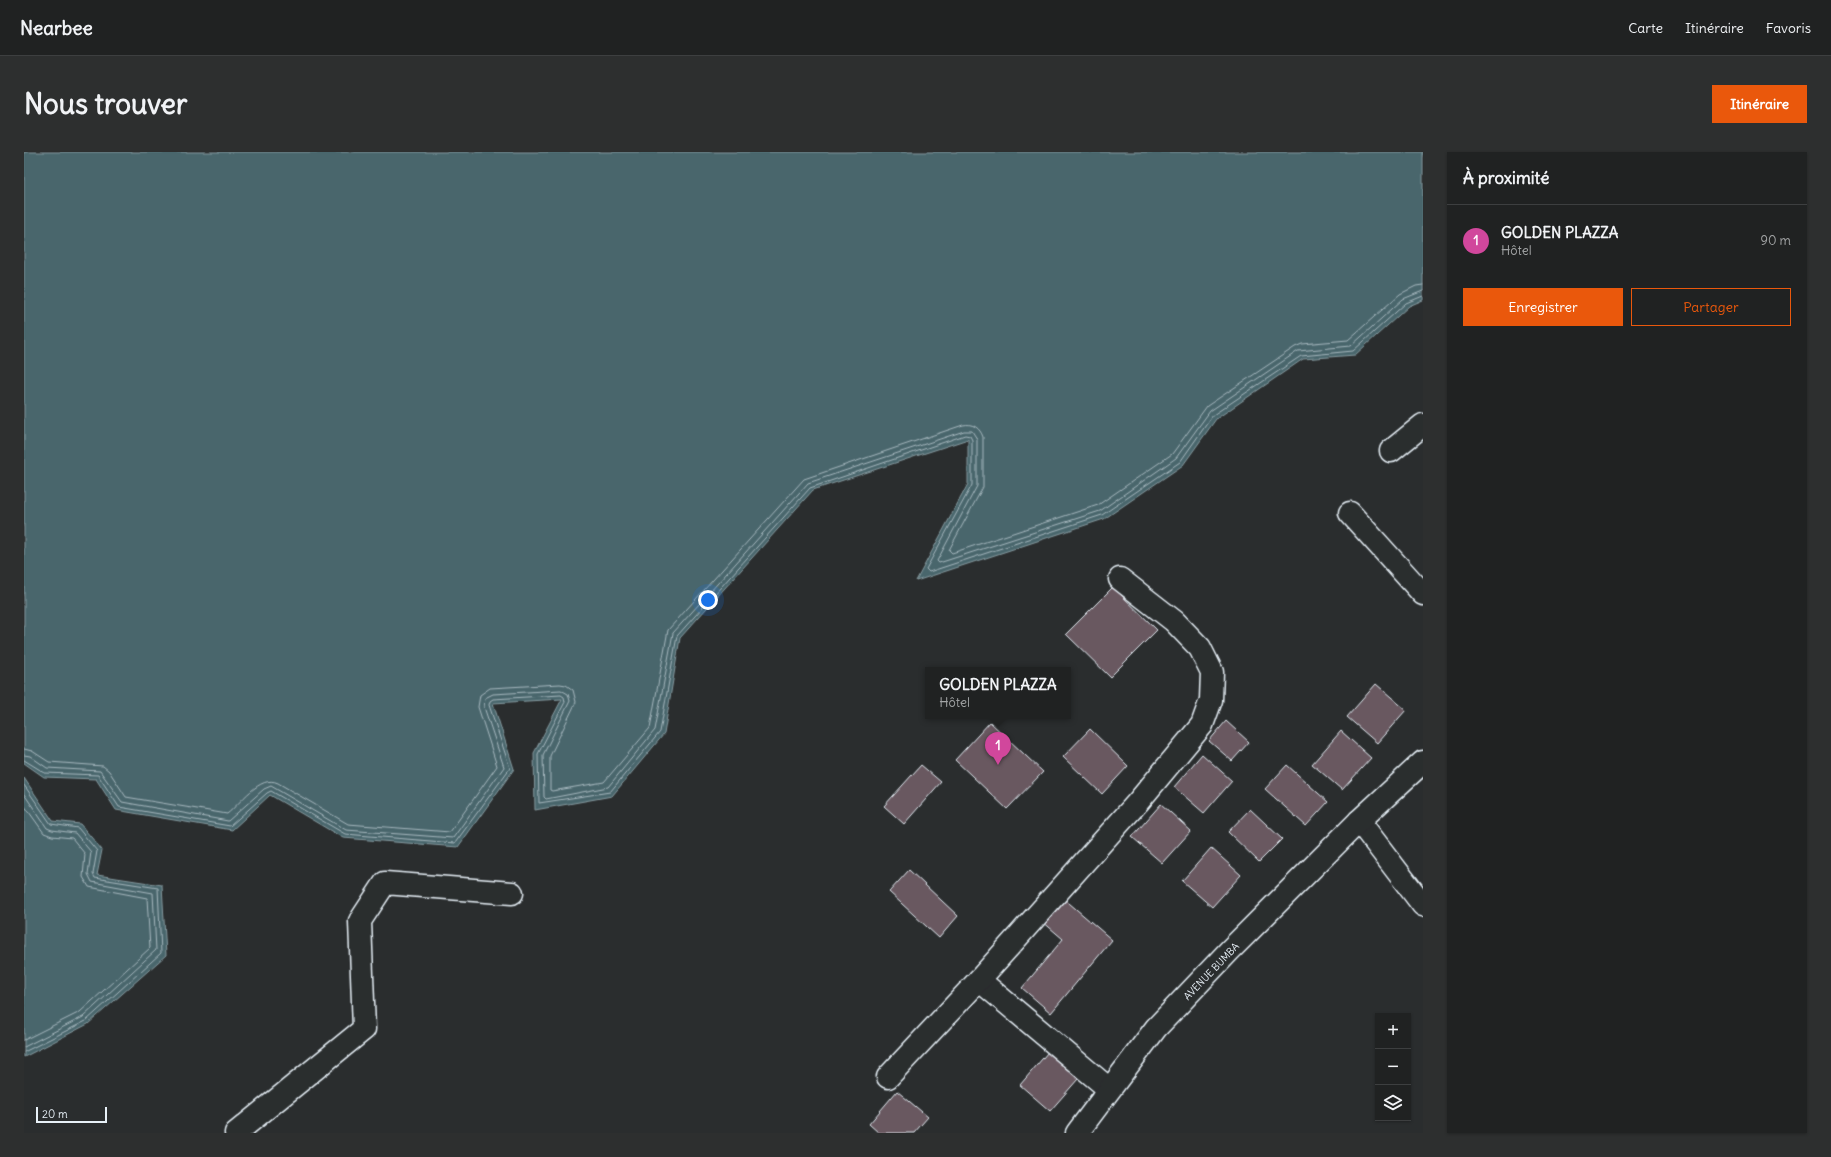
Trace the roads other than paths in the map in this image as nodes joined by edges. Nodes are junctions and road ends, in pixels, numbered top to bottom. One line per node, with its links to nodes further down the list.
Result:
1 (1423, 425): 2 (street)
2 (1392, 451)
3 (1350, 514): 5 (street)
4 (1120, 579): 10 (street)
5 (1423, 594)
6 (1423, 762): 7 (street, AVENUE BUMBA)
7 (1360, 821): 9 (street); 12 (street, AVENUE BUMBA)
8 (512, 893): 13 (street)
9 (1423, 905)
10 (979, 980): 11 (street); 12 (street)
11 (888, 1077)
12 (1109, 1089): 14 (street, AVENUE BUMBA)
13 (236, 1133)
14 (1077, 1133)

